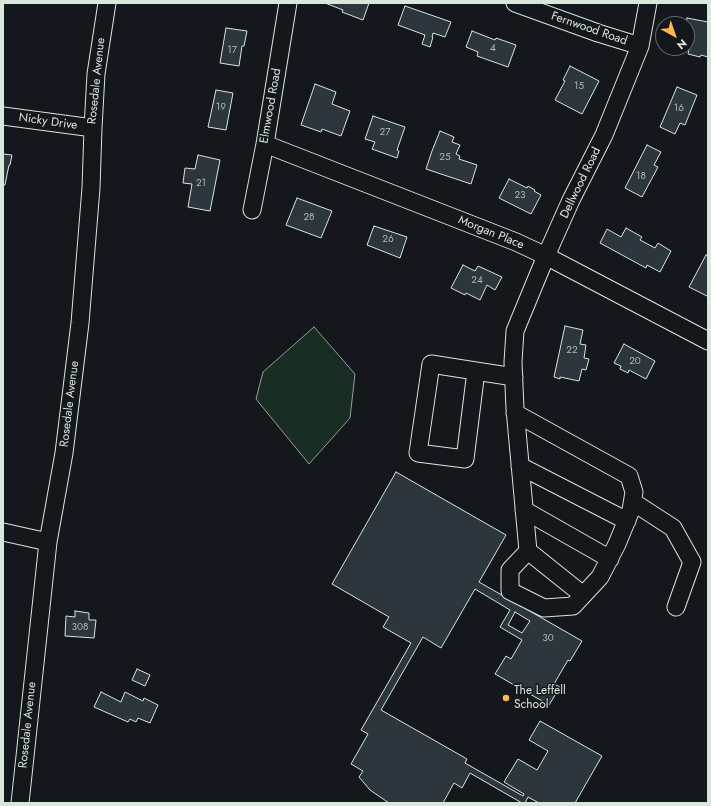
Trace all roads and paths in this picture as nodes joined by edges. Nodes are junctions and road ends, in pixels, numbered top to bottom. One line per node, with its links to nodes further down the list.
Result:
1 (107, 3): 7 (street, Rosedale Avenue)
2 (288, 3): 8 (street, Elmwood Road)
3 (515, 3): 5 (street, Fernwood Road)
4 (648, 3): 5 (street, Dellwood Road)
5 (640, 46): 10 (street, Dellwood Road)
6 (3, 116): 7 (street, Nicky Drive)
7 (92, 128): 20 (street, Rosedale Avenue)
8 (265, 144): 9 (street, Elmwood Road); 10 (street, Morgan Place)
9 (252, 210)
10 (546, 256): 11 (street, Morgan Place); 12 (street, Dellwood Road)
11 (708, 340)
12 (513, 369): 13 (street); 14 (street, Dellwood Road)
13 (476, 371): 13 (street)
14 (515, 413): 15 (street, Dellwood Road); 16 (street)
15 (520, 466): 17 (street, Dellwood Road); 18 (street)
16 (633, 502): 18 (street); 24 (street)
17 (524, 510): 21 (street, Dellwood Road); 22 (street)
18 (627, 521): 22 (street)
19 (3, 532): 20 (street)
20 (48, 542): 25 (street, Rosedale Avenue)
21 (528, 551): 23 (street); 23 (street)
22 (610, 559): 23 (street)
23 (578, 601)
24 (676, 607)
25 (20, 803)

